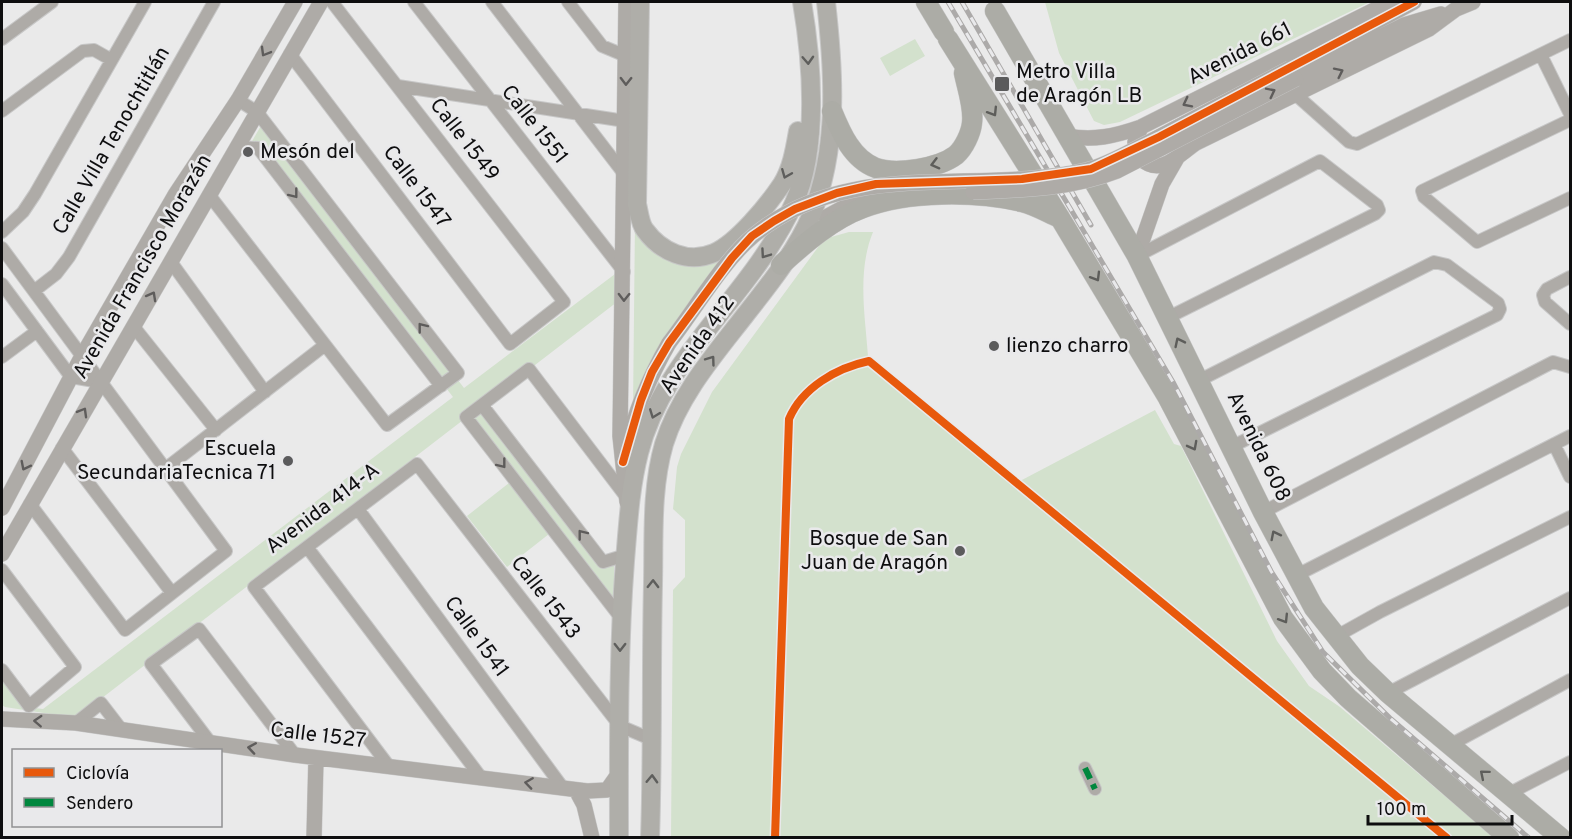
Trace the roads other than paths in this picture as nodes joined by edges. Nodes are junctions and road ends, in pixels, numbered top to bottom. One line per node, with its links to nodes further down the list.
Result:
1 (52, 2): 19 (street)
2 (145, 2): 24 (street)
3 (212, 2): 57 (street, Calle Villa Tenochtitlán)
4 (295, 2): 30 (street, Avenida Francisco Morazán, one-way to 30)
5 (321, 2): 21 (street, Avenida Francisco Morazán)
6 (332, 2): 27 (street, Calle 1549)
7 (414, 2): 29 (street, Calle 1551)
8 (492, 2): 34 (street)
9 (568, 2): 23 (street)
10 (626, 2): 23 (street, Avenida 412)
11 (640, 2): 28 (main road, one-way to 11)
12 (802, 2): 28 (main road, Avenida 412, one-way to 28)
13 (826, 2): 32 (main road, Avenida 412)
14 (926, 2): 25 (highway)
15 (1390, 2): 38 (street, Avenida 661, one-way to 38)
16 (1413, 2): 26 (street)
17 (1473, 2): 26 (street, one-way to 17)
18 (992, 6): 39 (highway, Avenida 608)
19 (2, 39)
20 (1570, 40): 22 (street)
21 (290, 54): 33 (street, Avenida Francisco Morazán); 58 (street, Calle 1547)
22 (1541, 55): 26 (street); 35 (street)
23 (626, 56): 37 (street, Avenida 412, one-way to 37)
24 (110, 59): 31 (street); 48 (street)
25 (961, 62): 32 (highway, one-way to 32); 47 (highway, one-way to 47)
26 (1294, 80): 41 (street); 49 (street, one-way to 26, bridge); 78 (street, bridge)
27 (398, 86): 29 (street); 58 (street, Calle 1549)
28 (810, 98): 82 (main road, Avenida 412, one-way to 82)
29 (490, 99): 34 (street); 54 (street, Calle 1551)
30 (238, 100): 33 (street); 64 (street, Avenida Francisco Morazán)
31 (2, 111)
32 (832, 111): 49 (main road, Avenida 412)
33 (257, 112): 40 (street, Avenida Francisco Morazán); 42 (street)
34 (577, 113): 37 (street); 43 (street)
35 (1570, 114)
36 (1570, 120): 46 (street)
37 (625, 121): 43 (street, Avenida 412)
38 (1141, 127): 39 (street, Avenida 661); 41 (street)
39 (1067, 135): 51 (highway, Avenida 608)
40 (237, 147): 44 (street); 45 (street, Avenida Francisco Morazán)
41 (1177, 158): 51 (street)
42 (296, 163): 44 (street); 70 (street, one-way to 42)
43 (625, 175): 54 (street, Avenida 412)
44 (280, 177): 70 (street, one-way to 70)
45 (210, 196): 52 (street, Avenida Francisco Morazán); 63 (street)
46 (1570, 198)
47 (1060, 218): 53 (highway); 123 (highway, one-way to 123)
48 (2, 232)
49 (792, 247): 53 (main road, Avenida 412)
50 (2, 248): 57 (street)
51 (1137, 256): 59 (highway, Avenida 608); 59 (street)
52 (171, 262): 61 (street, Avenida Francisco Morazán, one-way to 52); 71 (street)
53 (781, 265): 106 (main road, Avenida 412, one-way to 53)
54 (624, 272): 78 (street, Avenida 412, one-way to 78)
55 (1570, 277): 60 (street)
56 (2, 284): 62 (street)
57 (34, 291): 64 (street)
58 (564, 303)
59 (1167, 318): 68 (highway, Avenida 608, one-way to 59)
60 (1570, 324)
61 (134, 327): 69 (street, Avenida Francisco Morazán); 73 (street)
62 (36, 331): 65 (street); 67 (street)
63 (326, 345): 70 (street); 71 (street)
64 (82, 356): 67 (street, Avenida Francisco Morazán); 69 (street)
65 (2, 357)
66 (1567, 365): 87 (street)
67 (71, 377): 69 (street); 84 (street, Avenida Francisco Morazán, one-way to 84)
68 (1198, 381): 77 (highway, Avenida 608); 77 (street)
69 (100, 382): 76 (street, Avenida Francisco Morazán, one-way to 69); 80 (street)
70 (441, 386)
71 (265, 392): 73 (street)
72 (482, 405): 82 (street); 85 (street); 89 (street, one-way to 89)
73 (216, 430): 80 (street)
74 (1570, 436): 75 (street)
75 (1554, 444): 81 (street); 94 (street)
76 (62, 447): 83 (street, Avenida Francisco Morazán); 95 (street)
77 (1231, 447): 87 (highway, Avenida 608)
78 (623, 462): 82 (street, Avenida 412)
79 (417, 464): 86 (street, Avenida 414-A); 104 (street, Calle 1543)
80 (165, 469): 95 (street)
81 (1570, 477)
82 (627, 501): 92 (main road, Avenida 412)
83 (30, 504): 91 (street, Avenida Francisco Morazán); 95 (street)
84 (2, 507)
85 (562, 508): 89 (street); 92 (street, one-way to 85)
86 (358, 509): 90 (street, Avenida 414-A); 116 (street, Calle 1541)
87 (1263, 512): 94 (highway, Avenida 608, one-way to 87)
88 (1570, 517): 98 (street)
89 (546, 521): 97 (street)
90 (307, 548): 112 (street, Avenida 414-A); 115 (street)
91 (2, 554)
92 (626, 555): 97 (main road, Avenida 412)
93 (2, 570): 99 (street)
94 (1295, 576): 98 (highway, Avenida 608)
95 (172, 593)
96 (1570, 598): 101 (street)
97 (621, 618): 104 (main road, Avenida 412, one-way to 104)
98 (1335, 637): 101 (highway, Avenida 608)
99 (2, 670)
100 (1570, 681): 108 (street)
101 (1388, 693): 108 (highway, Avenida 608)
102 (2, 719): 103 (street, Calle 1527, one-way to 102)
103 (76, 723): 105 (street, Calle 1527); 105 (street)
104 (620, 726): 106 (street, Calle 1543); 114 (main road, Avenida 412)
105 (121, 729): 107 (street, Calle 1527)
106 (653, 740): 122 (main road, Avenida 412, one-way to 106)
107 (210, 742): 109 (street, Calle 1527, one-way to 107); 109 (street)
108 (1450, 745): 118 (highway, Avenida 608, one-way to 108)
109 (295, 755): 110 (street, Calle 1527)
110 (316, 758): 112 (street, Calle 1527); 119 (street)
111 (1570, 762): 118 (street)
112 (388, 765): 115 (street, Calle 1527)
113 (1085, 768): 117 (street)
114 (619, 773): 116 (street, Calle 1527); 121 (main road, Avenida 412)
115 (480, 776): 116 (street, Calle 1527, one-way to 115)
116 (569, 789): 120 (street)
117 (1095, 789)
118 (1508, 794): 124 (highway, Avenida 608)
119 (314, 837)
120 (592, 837)
121 (619, 837)
122 (650, 837)
123 (1509, 837)
124 (1561, 837)

